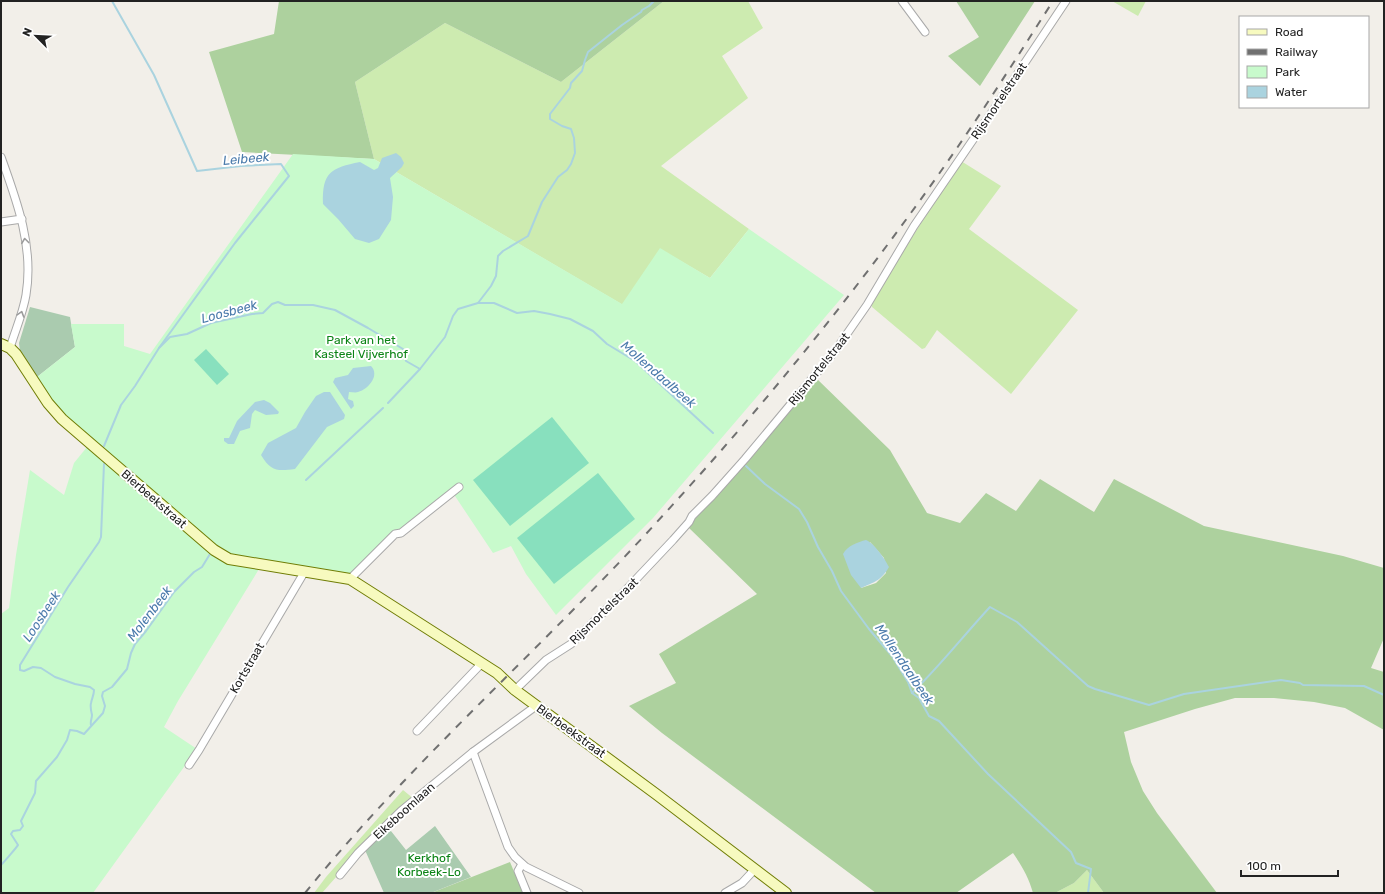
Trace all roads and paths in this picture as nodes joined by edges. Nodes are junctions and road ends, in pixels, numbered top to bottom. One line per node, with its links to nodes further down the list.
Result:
1 (902, 1): 3 (street)
2 (1066, 1): 12 (street, Rijsmortelstraat)
3 (925, 32)
4 (1, 157): 5 (street)
5 (22, 219): 6 (street); 7 (street, one-way to 5)
6 (1, 222)
7 (6, 346): 9 (street, Bierbeekstraat)
8 (459, 488): 10 (street)
9 (305, 571): 10 (street, Bierbeekstraat); 16 (street, Kortstraat)
10 (350, 579): 11 (street, Bierbeekstraat)
11 (482, 662): 12 (street, Bierbeekstraat); 14 (street)
12 (515, 690): 13 (street, Bierbeekstraat)
13 (536, 706): 15 (street, Eikeboomlaan); 18 (street, Bierbeekstraat)
14 (417, 730)
15 (473, 752): 17 (street); 19 (street, Eikeboomlaan)
16 (189, 765)
17 (522, 864): 20 (street); 21 (street)
18 (755, 869): 22 (street); 23 (street, Bierbeekstraat)
19 (340, 876)
20 (528, 893)
21 (579, 893)
22 (725, 893)
23 (786, 893)

